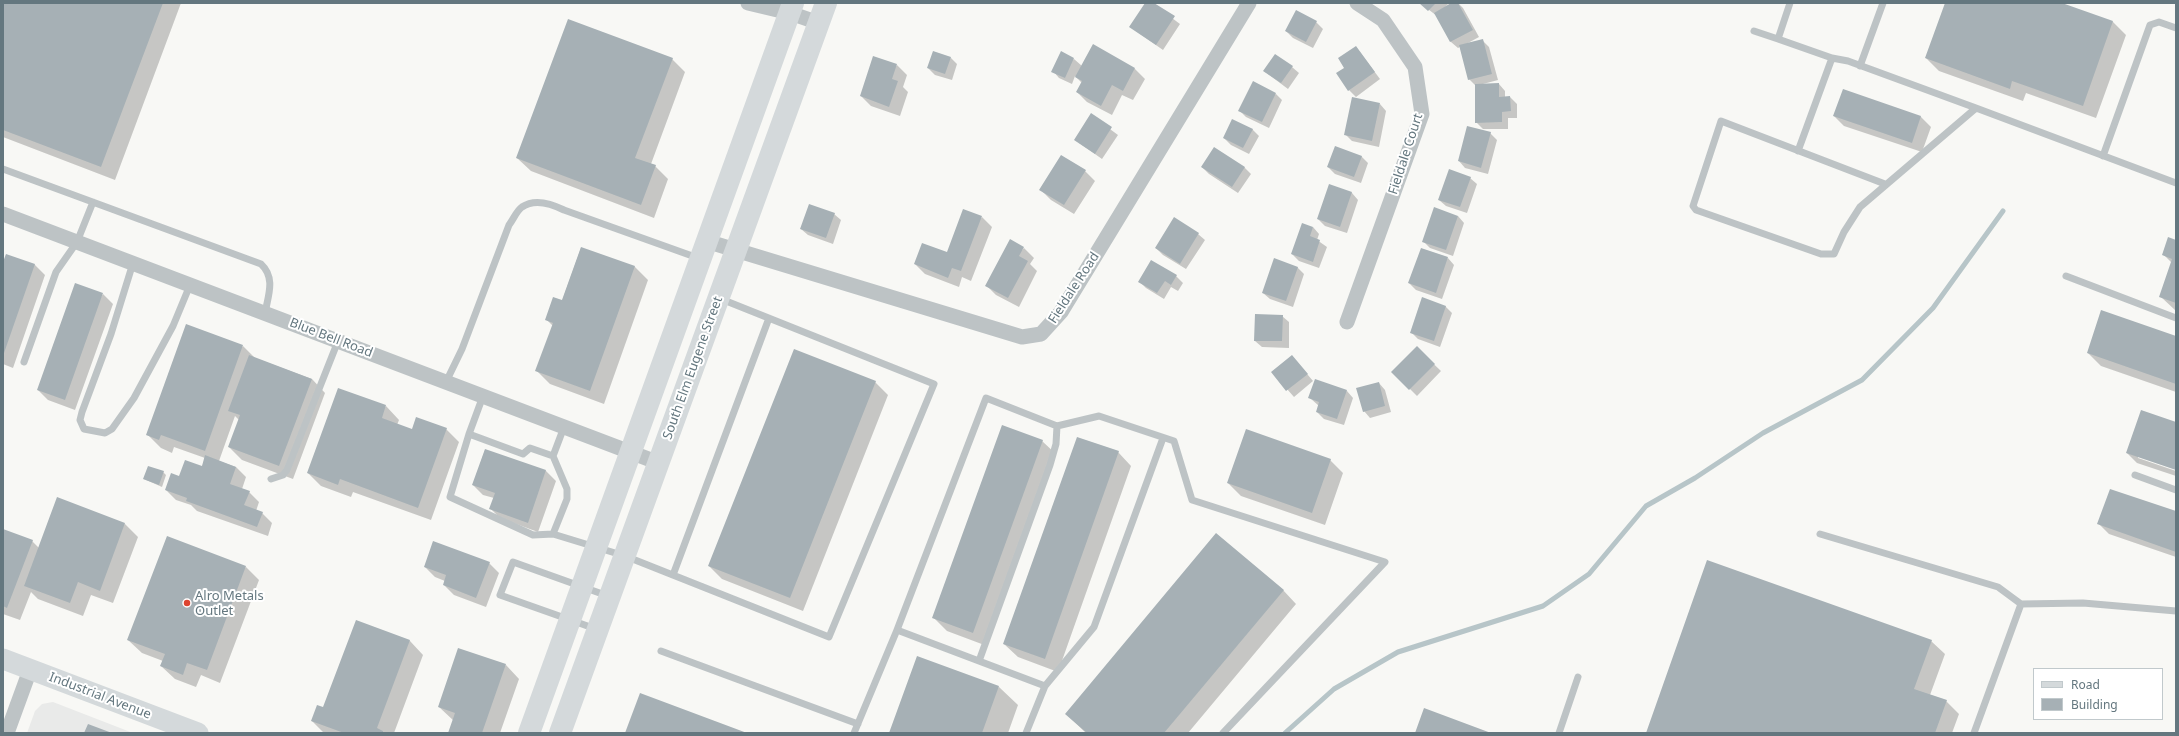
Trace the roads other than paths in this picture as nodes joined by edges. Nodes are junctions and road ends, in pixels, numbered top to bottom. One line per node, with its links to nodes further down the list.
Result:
1 (748, 3): 7 (street)
2 (826, 3): 8 (main road, South Elm Eugene Street)
3 (1249, 3): 24 (street, Fieldale Road)
4 (1356, 3): 32 (street, Fieldale Court)
5 (1790, 3): 11 (lane)
6 (1883, 3): 13 (lane)
7 (792, 8): 8 (street); 23 (main road)
8 (819, 23): 24 (main road, South Elm Eugene Street)
9 (2176, 28): 16 (lane)
10 (1754, 31): 11 (lane)
11 (1778, 39): 12 (lane)
12 (1832, 58): 13 (lane); 15 (lane)
13 (1860, 66): 14 (lane)
14 (1976, 108): 16 (lane); 19 (lane)
15 (1798, 151): 19 (lane); 19 (lane)
16 (2103, 156): 18 (lane)
17 (3, 168): 20 (lane)
18 (2176, 183)
19 (1885, 184)
20 (93, 202): 22 (lane); 29 (lane)
21 (3, 214): 22 (street, Blue Bell Road)
22 (77, 242): 25 (street, Blue Bell Road); 34 (lane)
23 (702, 250): 24 (street, Fieldale Road); 35 (lane); 41 (main road)
24 (736, 250): 28 (main road, South Elm Eugene Street)
25 (133, 263): 27 (street, Blue Bell Road); 27 (lane)
26 (2066, 276): 31 (lane)
27 (190, 285): 29 (street, Blue Bell Road)
28 (719, 298): 30 (lane); 43 (main road, South Elm Eugene Street)
29 (264, 313): 33 (street, Blue Bell Road)
30 (769, 318): 51 (lane); 51 (lane)
31 (2176, 318)
32 (1347, 322)
33 (338, 341): 35 (street, Blue Bell Road); 45 (lane)
34 (24, 362)
35 (446, 382): 36 (street, Blue Bell Road)
36 (483, 396): 38 (street, Blue Bell Road); 39 (lane)
37 (1057, 426): 40 (lane); 58 (lane); 61 (lane)
38 (564, 427): 41 (street, Blue Bell Road); 42 (lane)
39 (469, 434): 42 (lane); 47 (lane)
40 (1163, 438): 64 (lane); 72 (lane)
41 (631, 452): 43 (street, Blue Bell Road); 49 (main road)
42 (553, 456): 47 (lane)
43 (659, 463): 50 (main road, South Elm Eugene Street)
44 (2135, 475): 46 (lane)
45 (271, 479)
46 (2176, 490)
47 (553, 534): 49 (lane)
48 (1820, 534): 54 (lane)
49 (596, 547): 50 (lane); 52 (main road)
50 (625, 556): 51 (lane); 53 (main road, South Elm Eugene Street)
51 (673, 575)
52 (582, 587): 53 (lane); 56 (main road); 56 (lane)
53 (610, 597): 57 (main road, South Elm Eugene Street)
54 (2021, 604): 55 (lane); 74 (lane)
55 (2176, 611)
56 (570, 620): 57 (lane); 68 (main road)
57 (598, 630): 69 (main road, South Elm Eugene Street)
58 (897, 630): 61 (lane); 65 (lane)
59 (661, 650): 65 (lane)
60 (3, 659): 62 (main road, Industrial Avenue)
61 (979, 661): 64 (lane)
62 (30, 670): 66 (street); 67 (main road, Industrial Avenue)
63 (1578, 677): 73 (lane)
64 (1045, 686): 71 (lane)
65 (858, 724): 70 (lane)
66 (7, 733)
67 (198, 733)
68 (529, 733)
69 (560, 733)
70 (854, 733)
71 (1026, 733)
72 (1223, 733)
73 (1559, 733)
74 (1974, 733)

